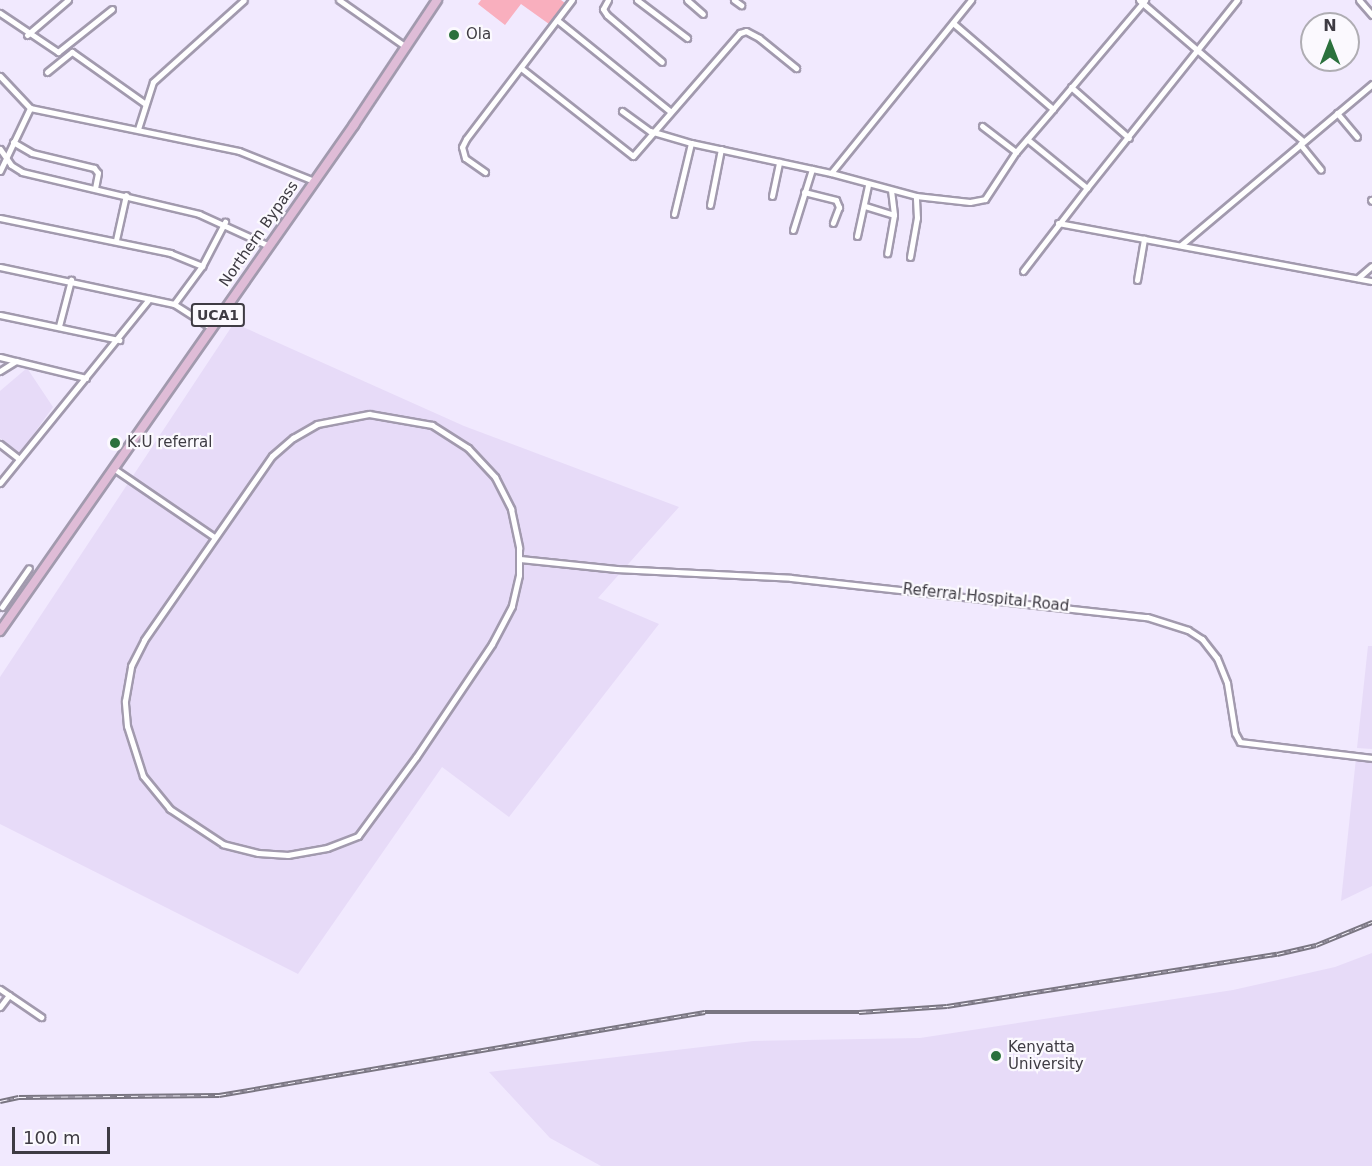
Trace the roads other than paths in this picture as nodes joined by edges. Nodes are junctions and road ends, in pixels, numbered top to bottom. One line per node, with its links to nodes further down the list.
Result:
1 (68, 0): 21 (street)
2 (244, 0): 32 (street)
3 (339, 0): 23 (street)
4 (437, 0): 23 (main road, Northern Bypass / UCA1)
5 (608, 0): 25 (street)
6 (637, 0): 22 (street)
7 (687, 0): 17 (street)
8 (734, 0): 14 (street)
9 (971, 0): 20 (street)
10 (1237, 0): 24 (street)
11 (1359, 0): 18 (street)
12 (568, 1): 19 (street)
13 (1142, 1): 24 (street); 31 (street)
14 (741, 5)
15 (112, 9): 21 (street)
16 (0, 13): 21 (street)
17 (703, 14)
18 (1372, 15)
19 (557, 20): 26 (street); 36 (street)
20 (953, 23): 34 (street); 56 (street)
21 (27, 35)
22 (687, 39)
23 (406, 46): 57 (main road, Northern Bypass / UCA1)
24 (1197, 48): 42 (street); 45 (street)
25 (662, 62)
26 (520, 68): 40 (street); 55 (street)
27 (796, 68): 36 (street)
28 (47, 72): 32 (street)
29 (0, 76): 33 (street)
30 (1372, 84): 37 (street)
31 (1071, 87): 34 (street); 42 (street)
32 (144, 103): 39 (street)
33 (30, 108): 39 (street); 44 (street)
34 (1053, 109): 43 (street)
35 (622, 111): 40 (street)
36 (671, 112): 40 (street)
37 (1337, 114): 41 (street); 45 (street)
38 (982, 126): 49 (street)
39 (138, 129): 57 (street)
40 (655, 133): 46 (street)
41 (1357, 137)
42 (1129, 138): 59 (street)
43 (1027, 139): 49 (street); 59 (street)
44 (13, 142): 50 (street); 60 (street)
45 (1301, 142): 53 (street); 79 (street)
46 (690, 143): 48 (street); 68 (street)
47 (0, 149): 50 (street)
48 (721, 149): 51 (street); 66 (street)
49 (1016, 152): 65 (street)
50 (5, 157): 54 (street); 60 (street)
51 (779, 162): 52 (street); 64 (street)
52 (812, 169): 56 (street); 62 (street)
53 (1321, 170)
54 (0, 171)
55 (485, 172)
56 (831, 173): 58 (street)
57 (314, 181): 78 (main road, Northern Bypass / UCA1)
58 (868, 185): 61 (street); 67 (street)
59 (1087, 188): 73 (street)
60 (95, 189): 63 (street)
61 (891, 190): 65 (street); 69 (street)
62 (804, 192): 72 (street); 74 (street)
63 (126, 195): 71 (street); 77 (street)
64 (772, 196)
65 (916, 196): 81 (street)
66 (710, 206)
67 (865, 206): 69 (street); 75 (street)
68 (674, 214)
69 (894, 215): 80 (street)
70 (0, 218): 77 (street)
71 (225, 222): 78 (street); 82 (street)
72 (833, 223)
73 (1058, 223): 76 (street); 85 (street)
74 (793, 230)
75 (857, 236)
76 (1144, 239): 79 (street); 88 (street)
77 (116, 240): 82 (street)
78 (267, 245): 94 (main road, Northern Bypass / UCA1)
79 (1181, 245): 86 (street)
80 (887, 253)
81 (910, 257)
82 (202, 266): 91 (street)
83 (1372, 266): 86 (street)
84 (0, 267): 87 (street)
85 (1023, 271)
86 (1358, 278): 89 (street)
87 (71, 280): 90 (street); 93 (street)
88 (1137, 280)
89 (1372, 281)
90 (149, 299): 91 (street); 95 (street)
91 (174, 304): 94 (street)
92 (0, 315): 93 (street)
93 (59, 326): 95 (street)
94 (210, 327): 102 (main road, Northern Bypass / UCA1)
95 (119, 340): 99 (street)
96 (0, 357): 97 (street)
97 (16, 361): 98 (street); 99 (street)
98 (0, 371)
99 (86, 378): 101 (street)
100 (0, 444): 101 (street)
101 (19, 459): 103 (street)
102 (113, 468): 104 (street); 107 (main road, Northern Bypass / UCA1)
103 (0, 483)
104 (214, 537): 105 (street); 105 (street)
105 (520, 559): 110 (street, Referral Hospital Road)
106 (29, 568): 108 (street)
107 (19, 605): 108 (street); 109 (main road, Northern Bypass / UCA1)
108 (1, 607)
109 (0, 631)
110 (1372, 758)
111 (0, 989): 112 (street)
112 (9, 995): 113 (street); 114 (street)
113 (0, 1007)
114 (41, 1017)

